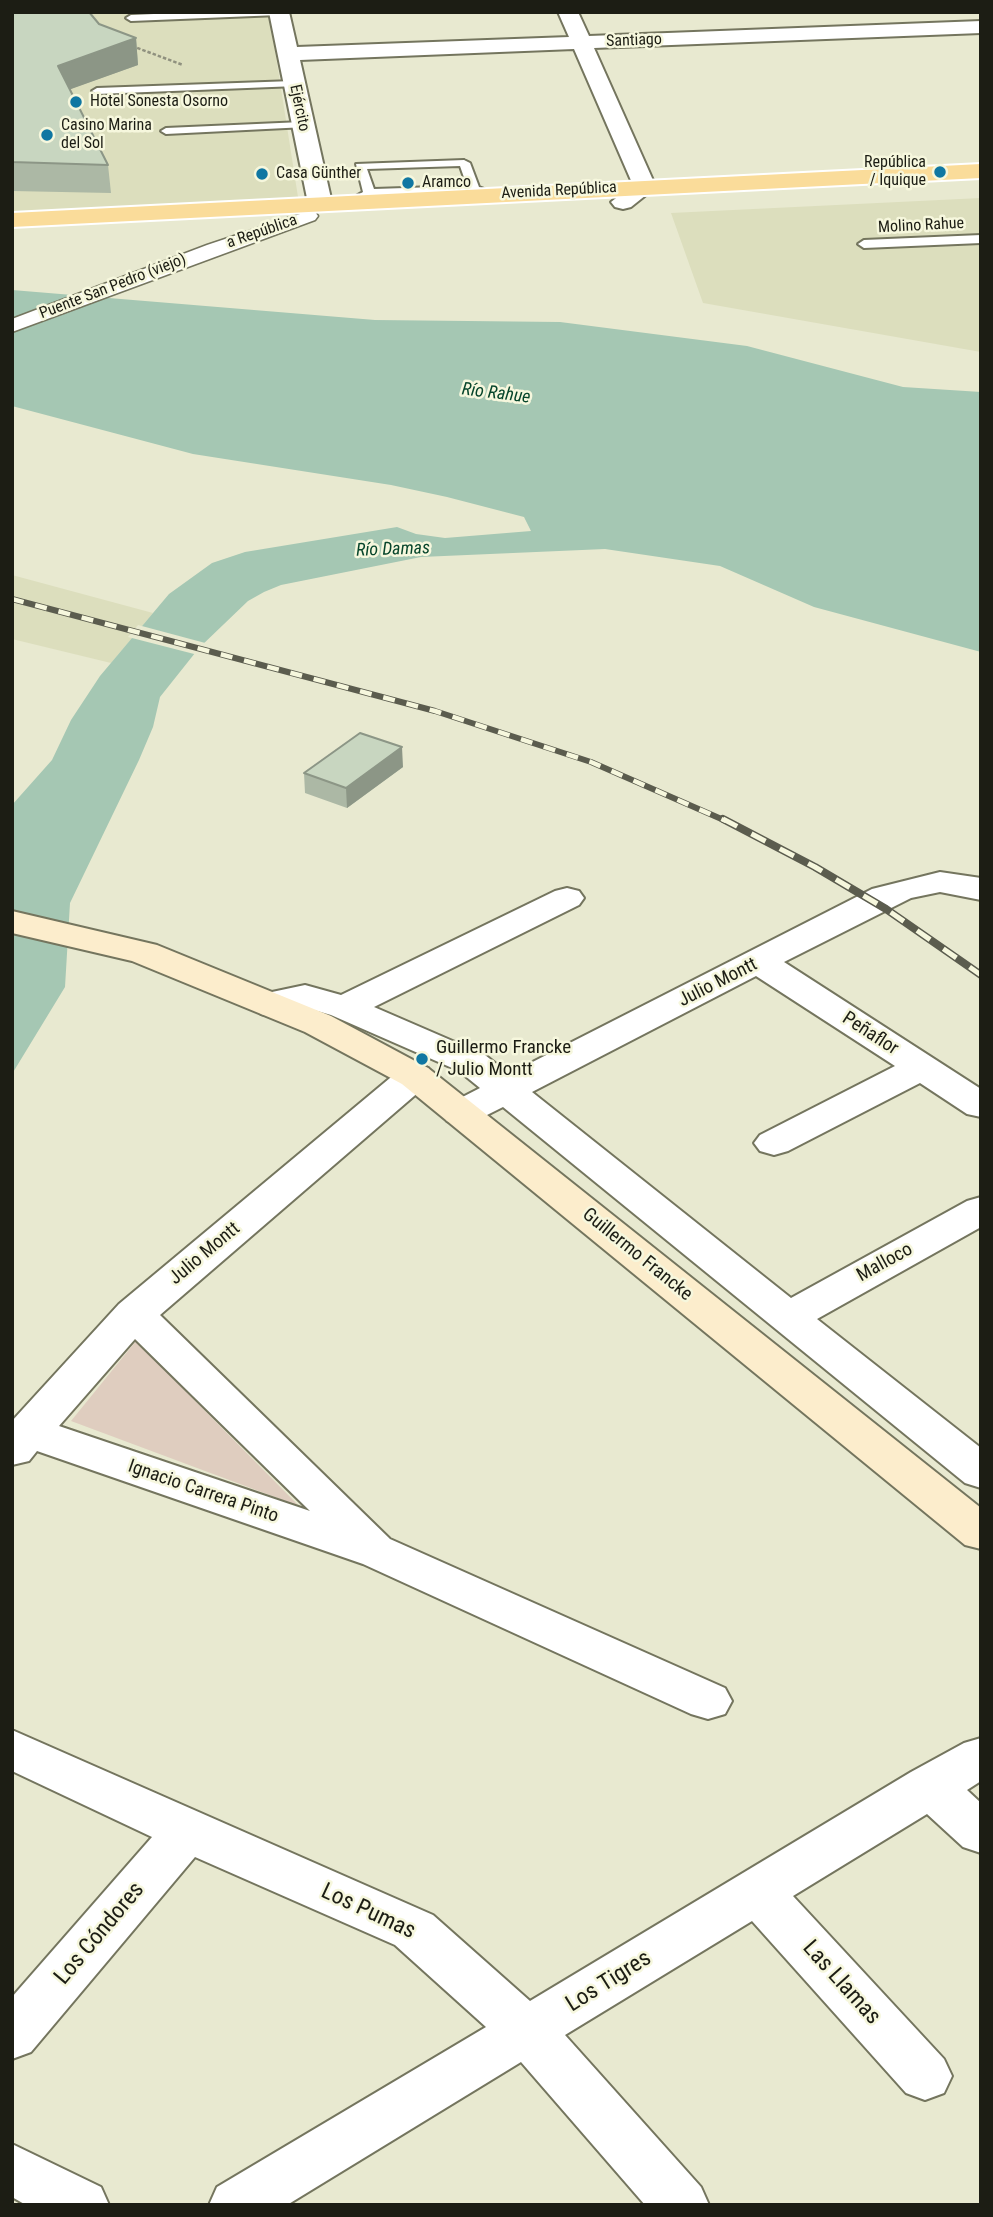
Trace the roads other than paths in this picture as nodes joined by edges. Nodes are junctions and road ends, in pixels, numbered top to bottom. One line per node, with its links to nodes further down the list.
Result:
1 (279, 12): 4 (lane); 7 (street, Ejército)
2 (568, 12): 6 (street)
3 (971, 12): 5 (street)
4 (131, 18)
5 (981, 26): 6 (street, Santiago)
6 (581, 43): 7 (street, Santiago); 14 (street)
7 (288, 54): 8 (street, Ejército)
8 (293, 84): 9 (lane); 10 (street, Ejército)
9 (97, 91)
10 (302, 125): 11 (lane); 18 (street, Ejército)
11 (166, 131)
12 (981, 171): 14 (main road, Avenida República)
13 (981, 184): 17 (main road, Avenida República)
14 (645, 187): 15 (main road, Avenida República); 17 (street)
15 (484, 192): 16 (main road, Avenida República); 16 (lane)
16 (361, 197): 18 (main road, Avenida República)
17 (623, 202): 18 (main road, Avenida República)
18 (315, 210): 19 (main road, Avenida República); 20 (main road, Avenida República); 23 (street, a República)
19 (12, 220)
20 (12, 232)
21 (981, 239): 22 (lane, Molino Rahue)
22 (864, 244)
23 (214, 249): 24 (street, Puente San Pedro (viejo))
24 (12, 326)
25 (981, 890): 28 (street, Julio Montt)
26 (567, 898): 30 (street)
27 (12, 922): 29 (main road, Guillermo Francke)
28 (760, 962): 31 (street, Peñaflor); 33 (street, Julio Montt)
29 (274, 1006): 30 (street); 32 (main road, Guillermo Francke)
30 (344, 1007): 33 (street)
31 (921, 1068): 34 (street, Peñaflor); 36 (street)
32 (415, 1076): 35 (main road, Guillermo Francke); 38 (street, Julio Montt)
33 (508, 1090): 35 (street, Julio Montt); 39 (street)
34 (981, 1107)
35 (461, 1113): 42 (main road, Guillermo Francke)
36 (774, 1143)
37 (981, 1210): 39 (street, Malloco)
38 (134, 1314): 40 (street, Julio Montt); 43 (street, Ignacio Carrera Pinto)
39 (790, 1317): 41 (street)
40 (20, 1441): 43 (street, Ignacio Carrera Pinto)
41 (981, 1472)
42 (981, 1533)
43 (379, 1552): 44 (street, Ignacio Carrera Pinto)
44 (708, 1700)
45 (12, 1749): 48 (street, Los Pumas)
46 (981, 1757): 47 (street, Los Tigres)
47 (929, 1786): 49 (street); 50 (street, Los Tigres)
48 (187, 1831): 51 (street, Los Pumas); 52 (street, Los Cóndores)
49 (981, 1833)
50 (758, 1891): 51 (street, Los Tigres); 53 (street, Las Llamas)
51 (528, 2032): 56 (street, Los Tigres); 57 (street, Los Pumas)
52 (12, 2036)
53 (925, 2076)
54 (12, 2169): 55 (street)
55 (81, 2205)
56 (237, 2205)
57 (681, 2205)

